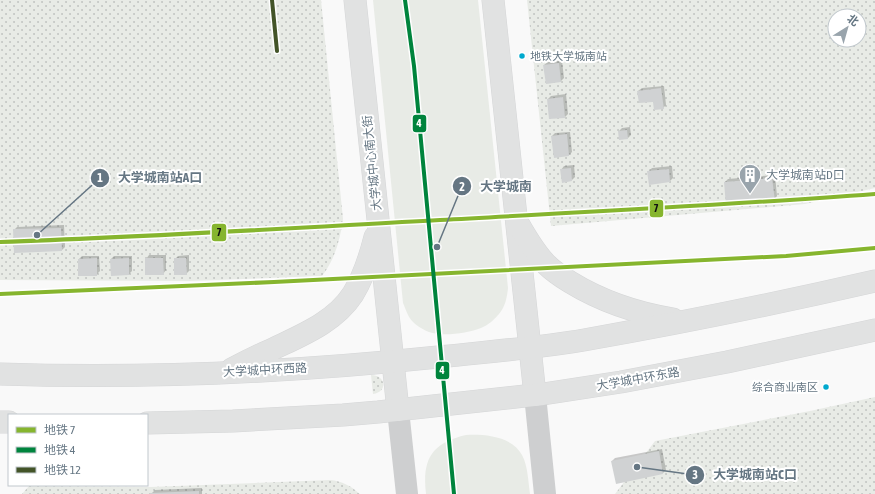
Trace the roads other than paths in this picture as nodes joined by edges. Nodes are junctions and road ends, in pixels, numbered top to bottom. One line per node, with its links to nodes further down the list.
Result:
1 (355, 0): 3 (main road, 大学城中心南大街)
2 (494, 0): 4 (main road)
3 (378, 218): 9 (main road, 大学城中心南大街); 10 (main road)
4 (516, 219): 6 (main road); 8 (main road)
5 (875, 281): 6 (main road)
6 (684, 321): 8 (main road)
7 (875, 330): 12 (main road, 大学城中环东路)
8 (530, 347): 9 (main road, 大学城中环西路); 12 (main road)
9 (393, 362): 10 (main road, 大学城中环西路); 13 (main road, 大学城中心南大街)
10 (223, 373): 11 (main road, 大学城中环西路)
11 (0, 374)
12 (535, 395): 13 (main road, 大学城中环东路); 16 (street)
13 (398, 410): 14 (main road); 15 (street, 大学城中心南大街)
14 (148, 423)
15 (407, 494)
16 (545, 494)

